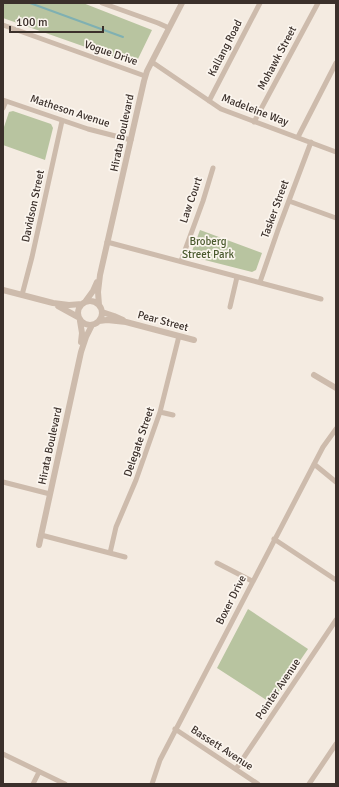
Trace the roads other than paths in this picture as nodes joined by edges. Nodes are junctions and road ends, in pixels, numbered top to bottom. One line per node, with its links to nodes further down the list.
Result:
1 (102, 3): 6 (street)
2 (182, 3): 6 (street, Hirata Boulevard)
3 (260, 3): 11 (street, Kallang Road)
4 (318, 3): 14 (street, Mohawk Street)
5 (3, 25): 9 (street, Vogue Drive)
6 (169, 28): 7 (street, Hirata Boulevard)
7 (152, 62): 9 (street, Hirata Boulevard); 11 (street, Madeleine Way)
8 (336, 63): 15 (street)
9 (145, 76): 16 (street, Hirata Boulevard)
10 (4, 100): 12 (street); 13 (street, Matheson Avenue)
11 (209, 102): 14 (street, Madeleine Way)
12 (3, 108)
13 (62, 121): 16 (street, Matheson Avenue); 28 (street, Davidson Street)
14 (254, 122): 15 (street, Madeleine Way)
15 (298, 137): 17 (street, Madeleine Way)
16 (131, 140): 22 (street, Hirata Boulevard)
17 (311, 142): 18 (street, Madeleine Way); 20 (street, Tasker Street)
18 (336, 152)
19 (213, 168): 23 (street, Law Court)
20 (289, 201): 21 (street); 26 (street, Tasker Street)
21 (336, 218)
22 (107, 242): 23 (street); 24 (street, Hirata Boulevard)
23 (181, 261): 25 (street)
24 (100, 275): 31 (street, Hirata Boulevard); 32 (street, Hirata Boulevard)
25 (237, 277): 26 (street); 33 (street)
26 (260, 282): 29 (street)
27 (3, 290): 28 (street)
28 (22, 295): 30 (street)
29 (321, 298)
30 (53, 303): 31 (street); 35 (street)
31 (84, 303): 32 (street); 35 (street)
32 (99, 305): 34 (street)
33 (230, 307)
34 (102, 312): 36 (street); 37 (street, Pear Street)
35 (79, 319): 38 (street); 41 (street, Hirata Boulevard)
36 (99, 321): 37 (street, Pear Street); 38 (street)
37 (126, 322): 39 (street, Pear Street)
38 (92, 325): 41 (street, Hirata Boulevard)
39 (179, 336): 40 (street, Pear Street); 44 (street, Delegate Street)
40 (194, 340)
41 (81, 352): 50 (street, Hirata Boulevard)
42 (314, 375): 43 (street)
43 (336, 388)
44 (160, 412): 45 (street); 54 (street, Delegate Street)
45 (173, 415)
46 (336, 430): 47 (street, Boxer Drive)
47 (314, 464): 49 (street); 52 (street, Boxer Drive)
48 (3, 482): 50 (street)
49 (336, 482)
50 (50, 494): 51 (street, Hirata Boulevard)
51 (41, 535): 53 (street, Hirata Boulevard); 54 (street)
52 (274, 539): 57 (street); 58 (street, Boxer Drive)
53 (39, 545)
54 (110, 553): 55 (street)
55 (125, 557)
56 (217, 563): 58 (street)
57 (336, 580)
58 (252, 581): 60 (street, Boxer Drive)
59 (336, 620): 63 (street, Pointer Avenue)
60 (175, 729): 63 (street, Bassett Avenue); 67 (street, Boxer Drive)
61 (336, 744): 69 (street)
62 (3, 754): 64 (street)
63 (236, 769): 68 (street, Bassett Avenue)
64 (39, 772): 65 (street); 66 (street)
65 (33, 784)
66 (65, 784)
67 (152, 784)
68 (258, 784)
69 (309, 784)

